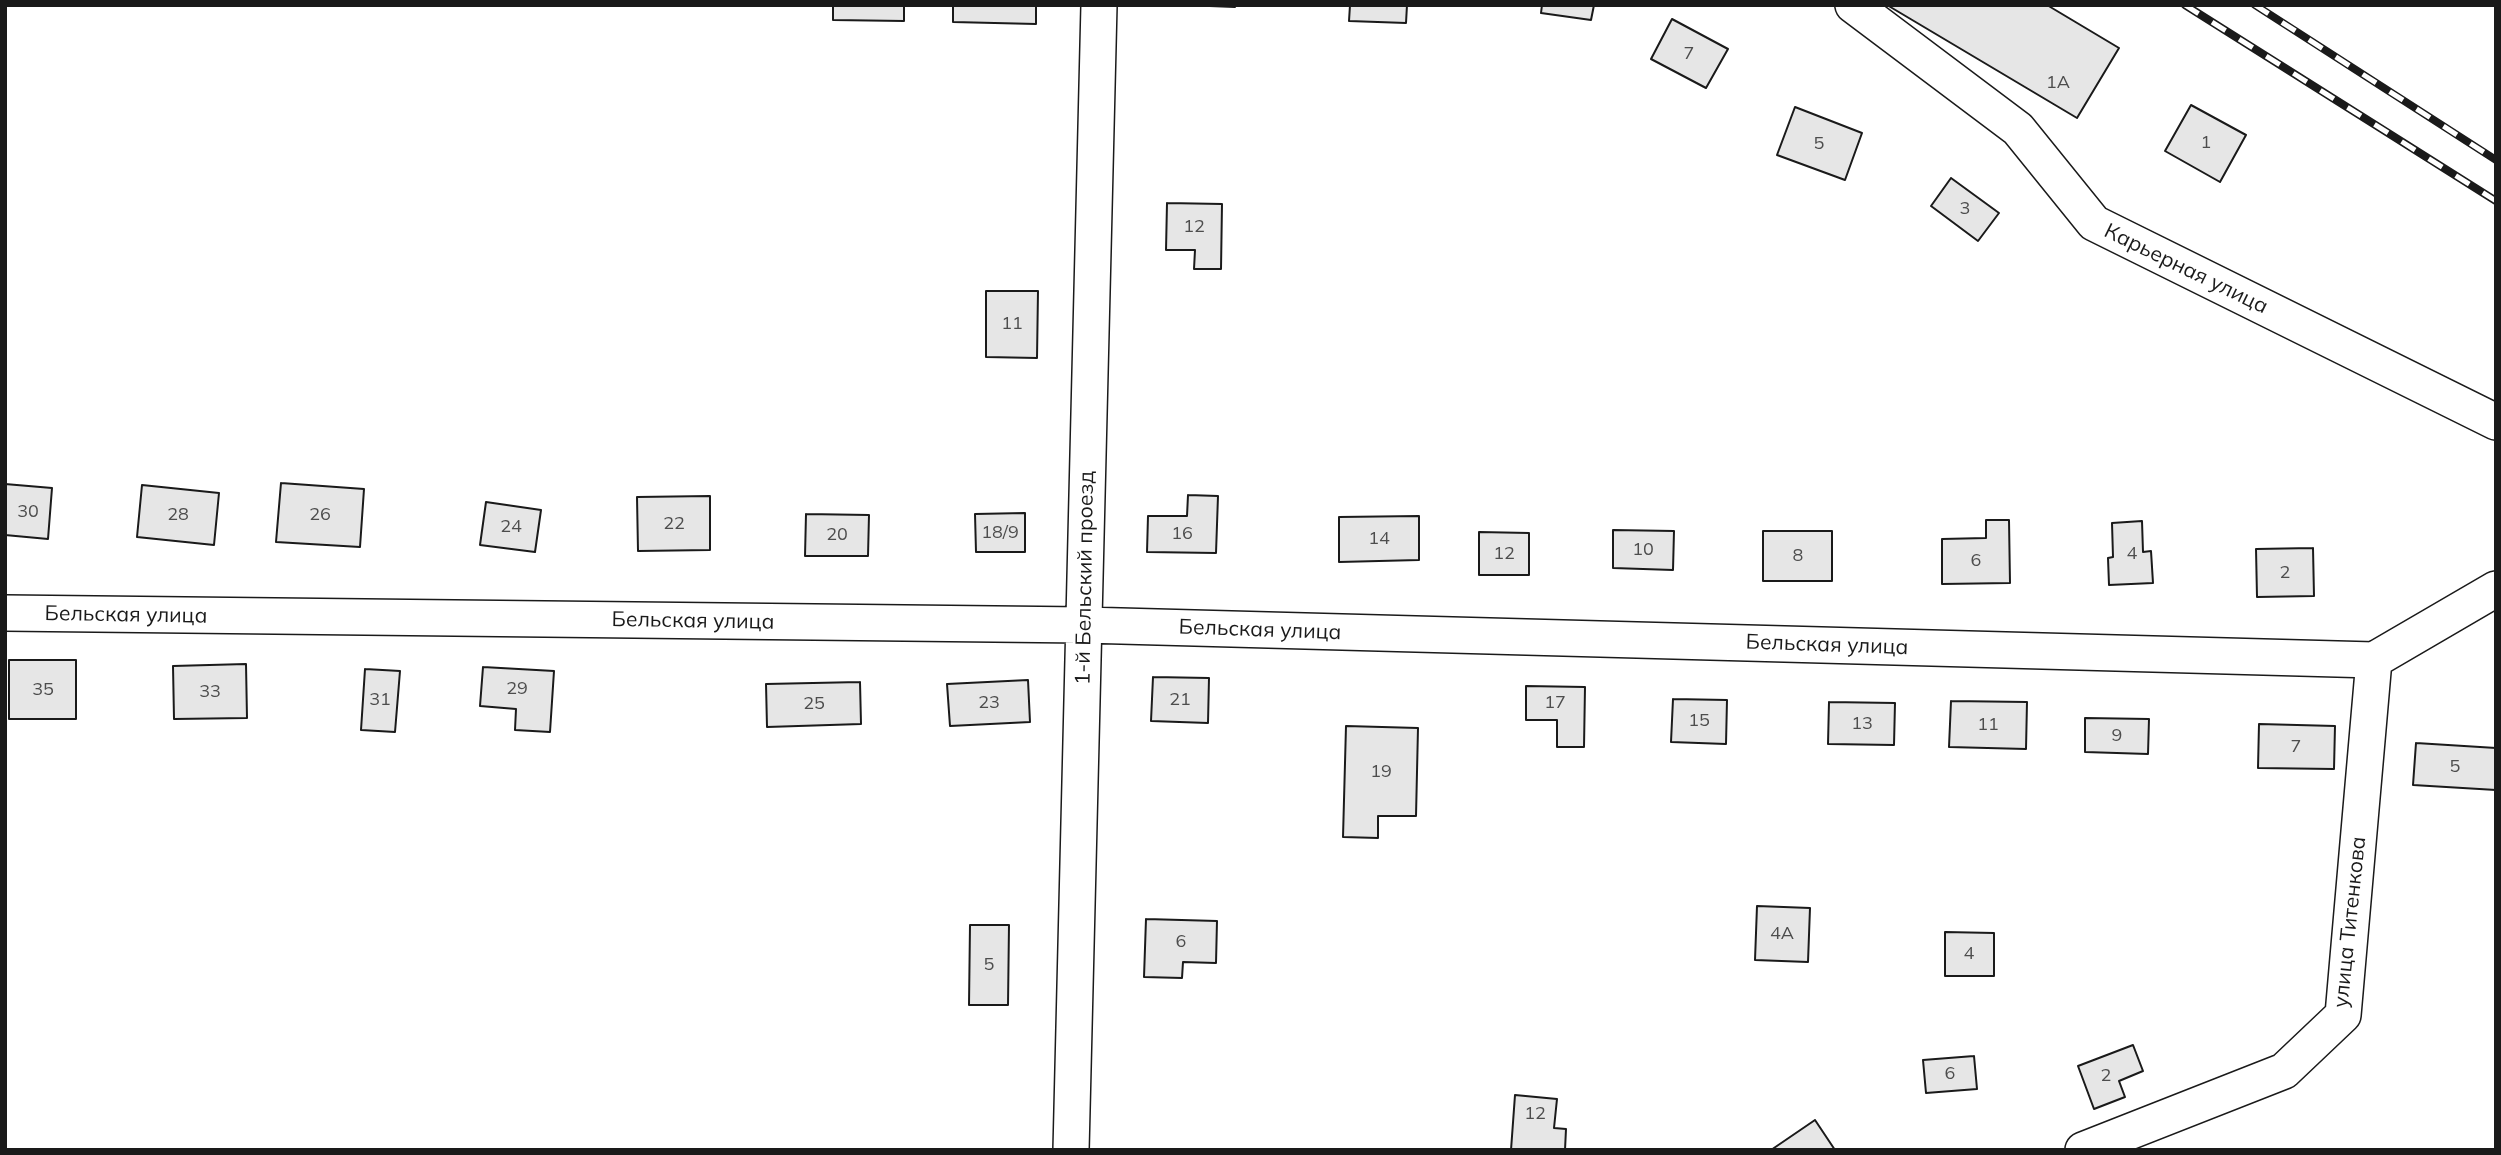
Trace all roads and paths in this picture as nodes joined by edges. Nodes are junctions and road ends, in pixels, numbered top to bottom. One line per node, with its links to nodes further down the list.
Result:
1 (1099, 5): 6 (street, 1-й Бельский проезд)
2 (1853, 5): 3 (street, Карьерная улица)
3 (2496, 422)
4 (2496, 589): 7 (street)
5 (5, 613): 6 (street, Бельская улица)
6 (1084, 625): 7 (street, Бельская улица); 8 (street, 1-й Бельский проезд)
7 (2374, 660): 9 (street, улица Титенкова)
8 (1071, 1150)
9 (2082, 1150)

